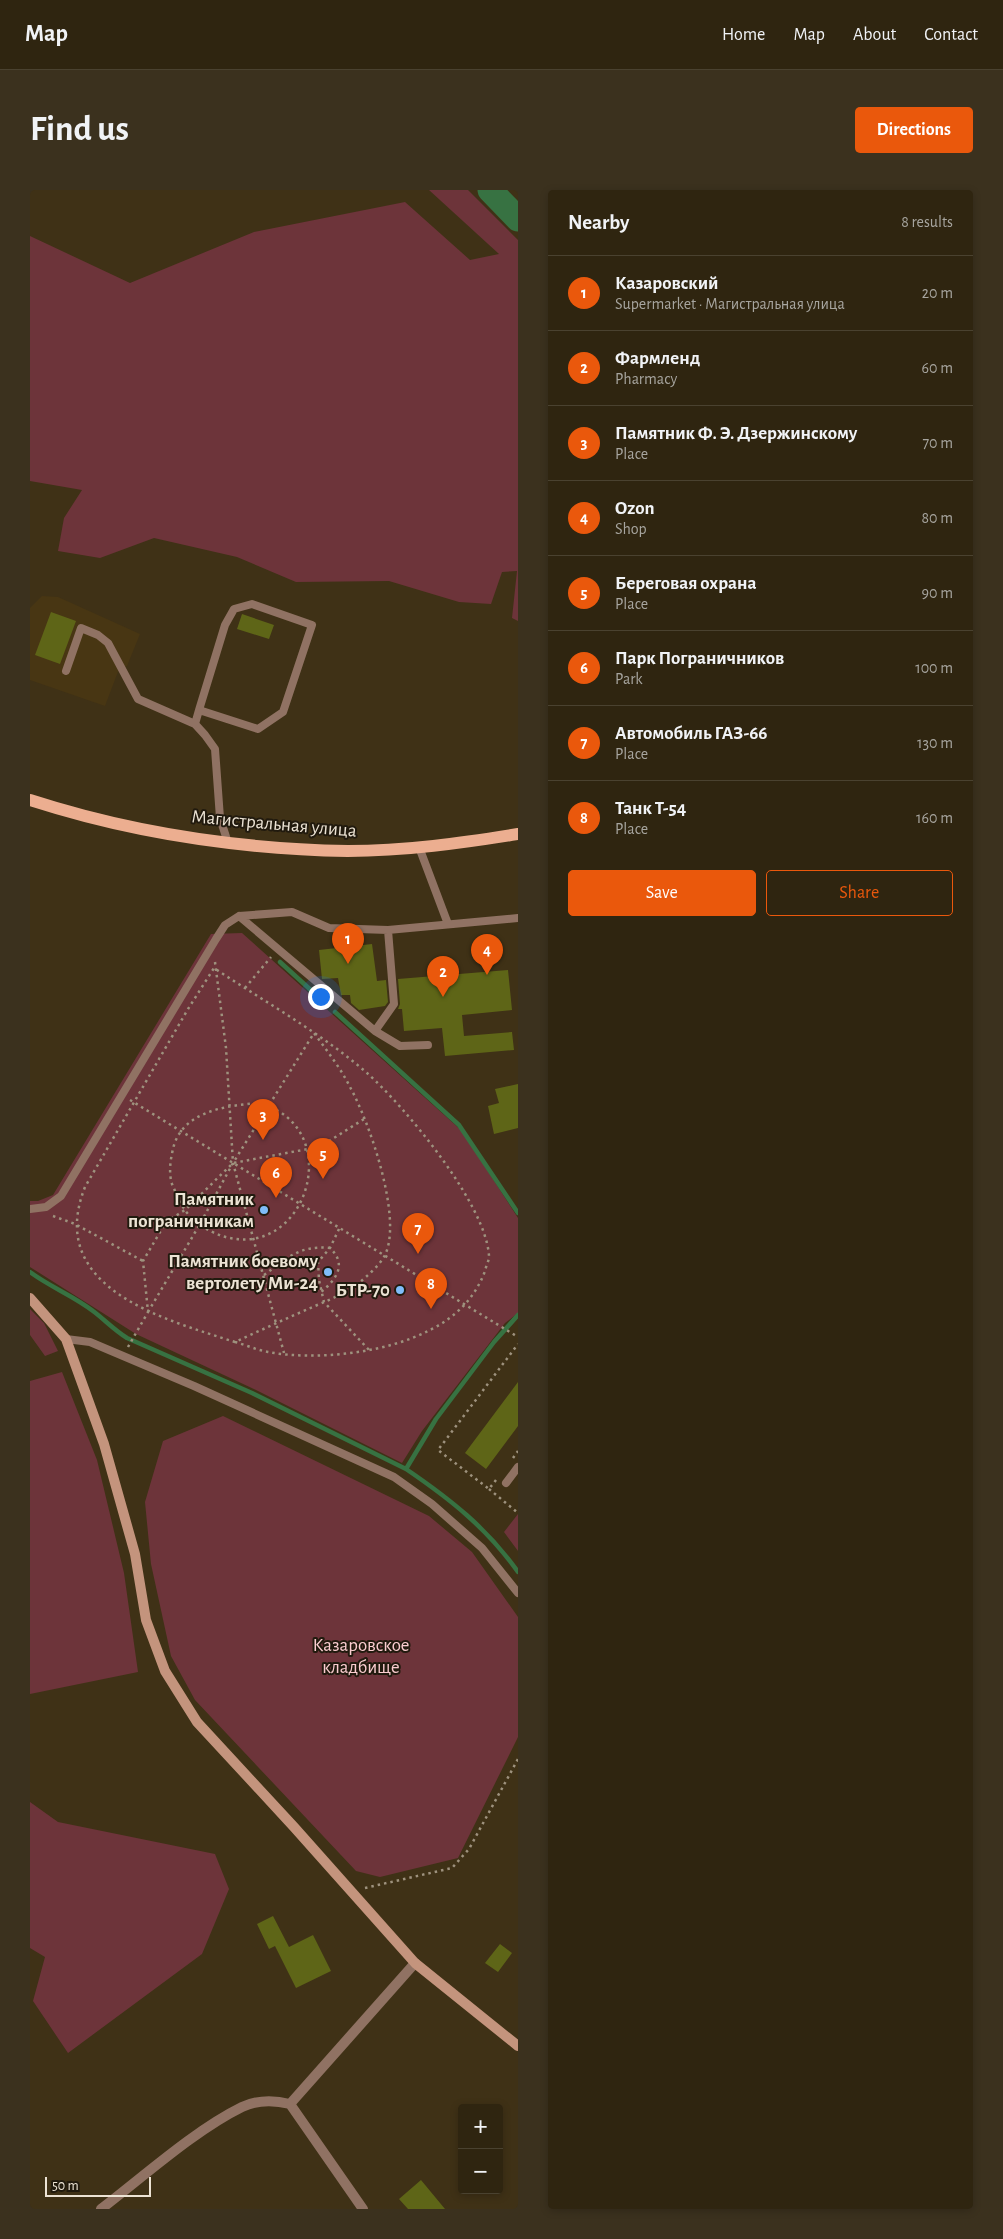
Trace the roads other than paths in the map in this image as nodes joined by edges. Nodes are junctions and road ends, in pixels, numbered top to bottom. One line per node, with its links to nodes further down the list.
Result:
1 (66, 671): 3 (lane)
2 (199, 710): 2 (lane); 3 (lane)
3 (195, 724): 6 (lane)
4 (30, 800): 6 (main road, Магистральная улица)
5 (518, 834): 7 (main road, Магистральная улица)
6 (228, 843): 7 (main road, Магистральная улица)
7 (419, 847): 10 (lane)
8 (239, 916): 11 (lane); 12 (lane); 14 (lane)
9 (518, 918): 10 (lane)
10 (448, 924): 11 (lane)
11 (388, 930): 12 (lane)
12 (375, 1031): 13 (lane)
13 (428, 1045)
14 (30, 1209)
15 (30, 1298): 16 (street)
16 (66, 1339): 19 (lane); 20 (street)
17 (518, 1466): 18 (lane)
18 (506, 1483)
19 (518, 1593)
20 (415, 1963): 21 (street); 22 (street)
21 (518, 2046)
22 (290, 2104): 23 (street); 24 (street)
23 (102, 2209)
24 (363, 2209)

